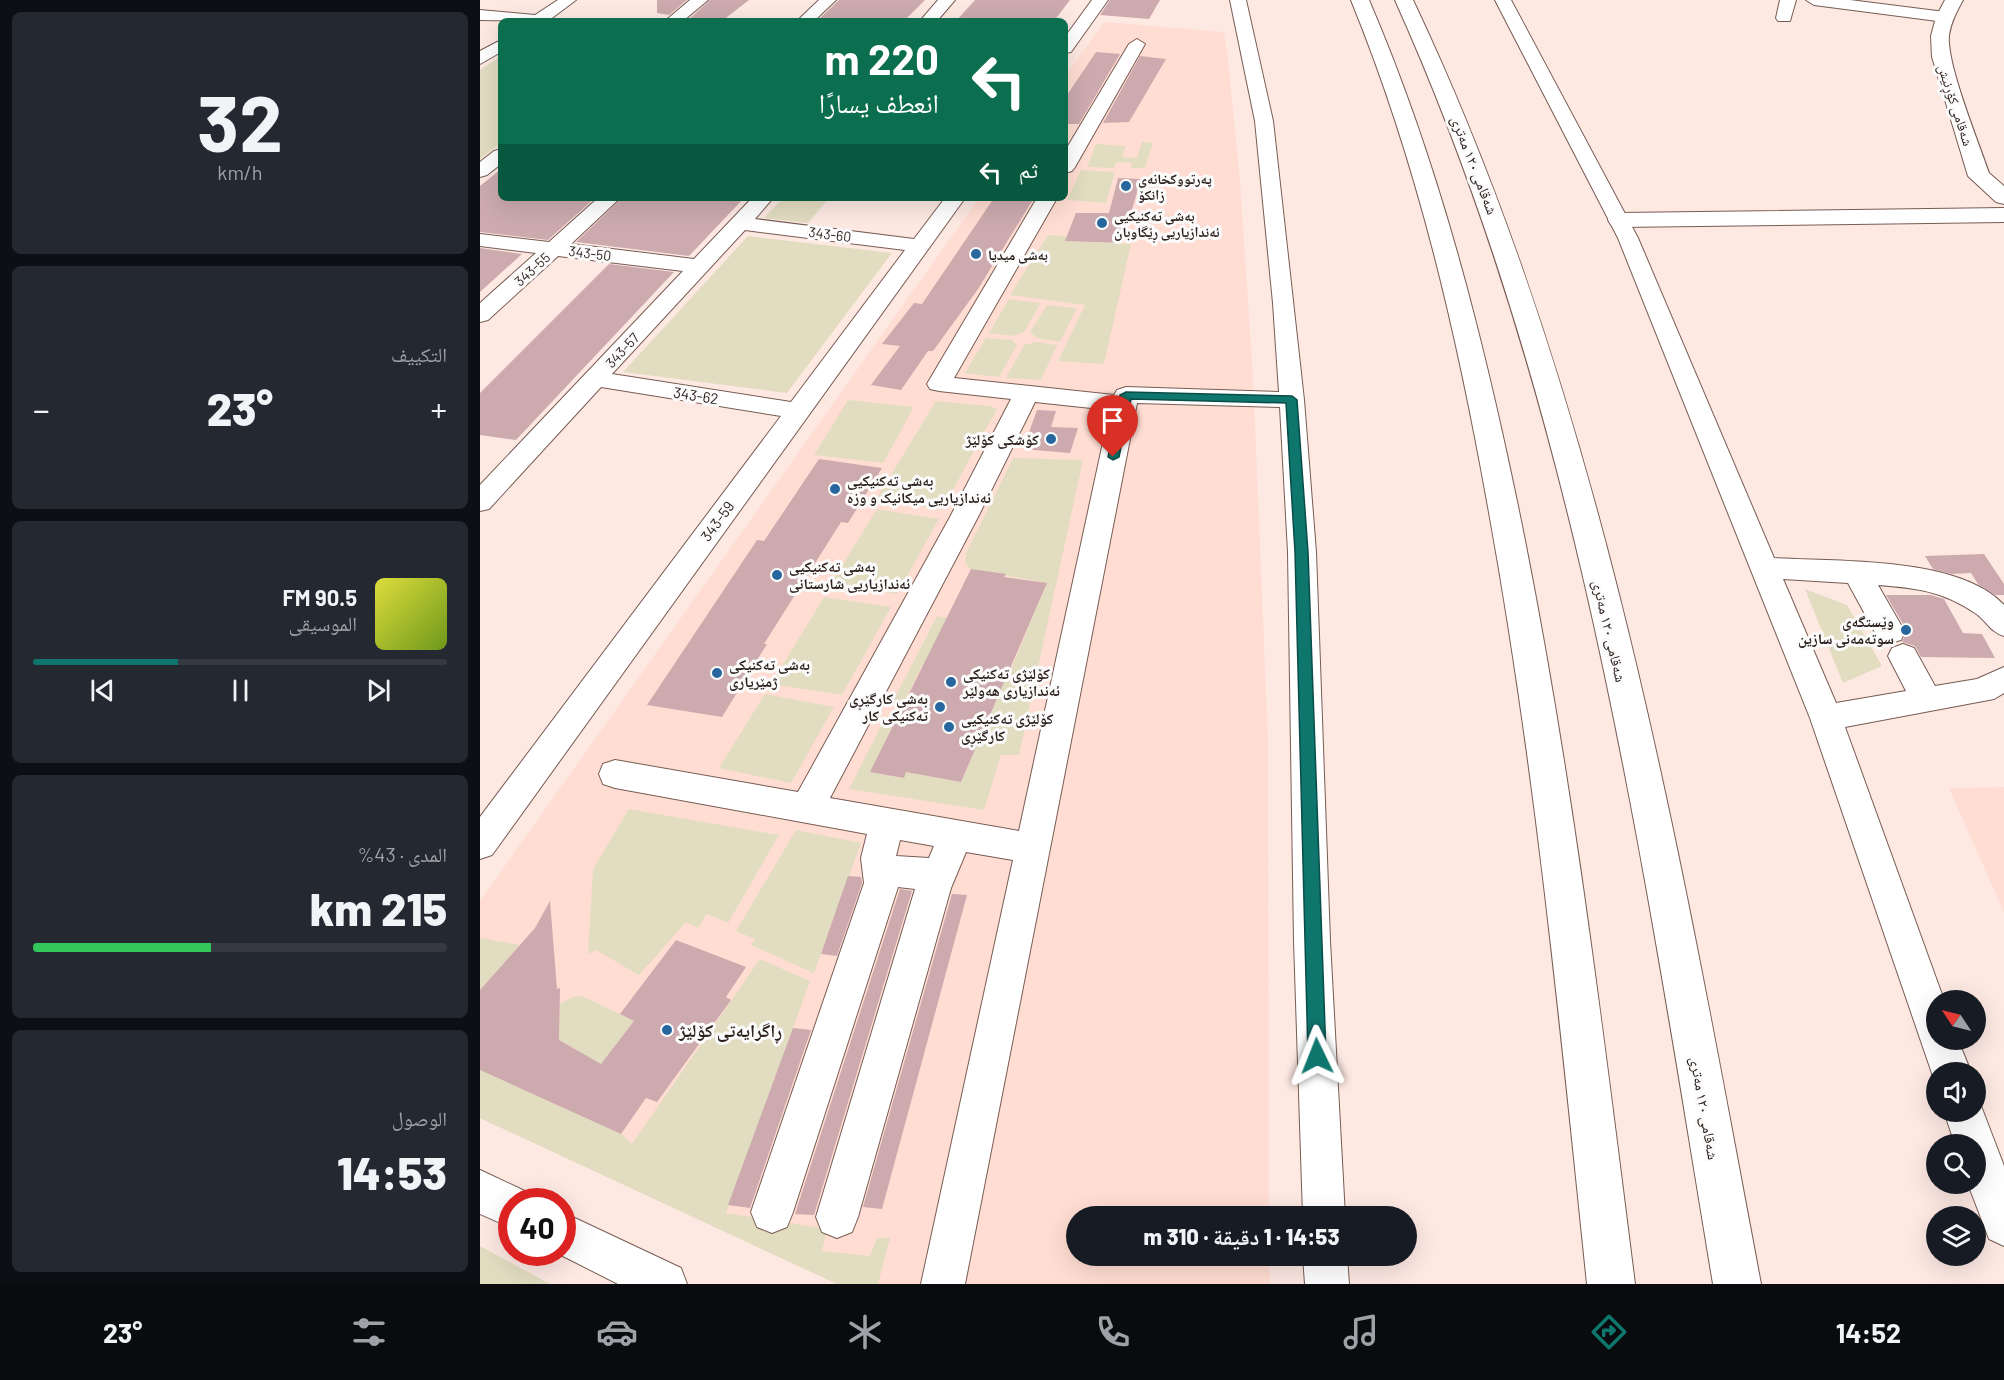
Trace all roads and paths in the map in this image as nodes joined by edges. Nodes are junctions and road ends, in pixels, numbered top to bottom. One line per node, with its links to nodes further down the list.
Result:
1 (568, 0): 15 (street)
2 (700, 0): 16 (street)
3 (828, 0): 17 (street)
4 (947, 0): 18 (street)
5 (1100, 0): 20 (street)
6 (1238, 0): 45 (street)
7 (1360, 0): 75 (main road)
8 (1404, 0): 76 (main road, شەقامی ١٢٠ مەتری)
9 (1503, 0): 35 (street)
10 (1788, 0): 19 (street)
11 (1814, 0): 12 (street)
12 (1949, 8): 27 (main road, شەقامی کۆڕنیش)
13 (480, 15): 14 (street)
14 (508, 18)
15 (541, 18)
16 (677, 18)
17 (808, 18)
18 (931, 18)
19 (1784, 18)
20 (1068, 44)
21 (1137, 44): 25 (street)
22 (498, 47): 23 (street)
23 (480, 59)
24 (498, 157): 26 (street)
25 (1068, 162)
26 (480, 171)
27 (1979, 176): 28 (main road); 33 (main road, شەقامی کۆڕنیش)
28 (2004, 197)
29 (607, 201): 39 (street, 343-55)
30 (760, 201): 34 (street, 343-57)
31 (953, 201): 38 (street, 343-59)
32 (1045, 201): 43 (street)
33 (1975, 215): 35 (main road); 36 (main road)
34 (740, 223): 38 (street, 343-60); 40 (street, 343-57)
35 (1623, 229): 36 (main road); 48 (street)
36 (2002, 229)
37 (480, 240): 39 (street, 343-50)
38 (920, 246): 46 (street, 343-59)
39 (554, 249): 40 (street, 343-50); 41 (street, 343-55)
40 (699, 266): 42 (street, 343-57)
41 (480, 315)
42 (595, 379): 46 (street, 343-62); 47 (street, 343-57)
43 (1026, 395): 44 (street); 55 (street)
44 (1124, 404): 45 (street); 59 (street)
45 (1292, 409): 66 (street)
46 (798, 411): 58 (street, 343-59)
47 (480, 502)
48 (1764, 568): 49 (street); 53 (street)
49 (1856, 573): 50 (street); 52 (street)
50 (2004, 625)
51 (2004, 679): 52 (street)
52 (1927, 700): 53 (street)
53 (1826, 718): 62 (street)
54 (615, 774): 55 (street)
55 (807, 808): 56 (street)
56 (887, 824): 57 (street); 60 (street)
57 (956, 836): 59 (street); 61 (street)
58 (480, 844)
59 (1031, 848): 73 (street)
60 (880, 870): 61 (street); 67 (street)
61 (940, 875): 68 (street)
62 (1926, 1003)
63 (1968, 1122): 69 (street)
64 (480, 1191): 65 (street)
65 (498, 1200)
66 (1324, 1206)
67 (772, 1212)
68 (837, 1217)
69 (2004, 1224)
70 (576, 1240): 72 (street)
71 (1326, 1266): 74 (street)
72 (665, 1284)
73 (943, 1284)
74 (1327, 1284)
75 (1611, 1284)
76 (1737, 1284)

